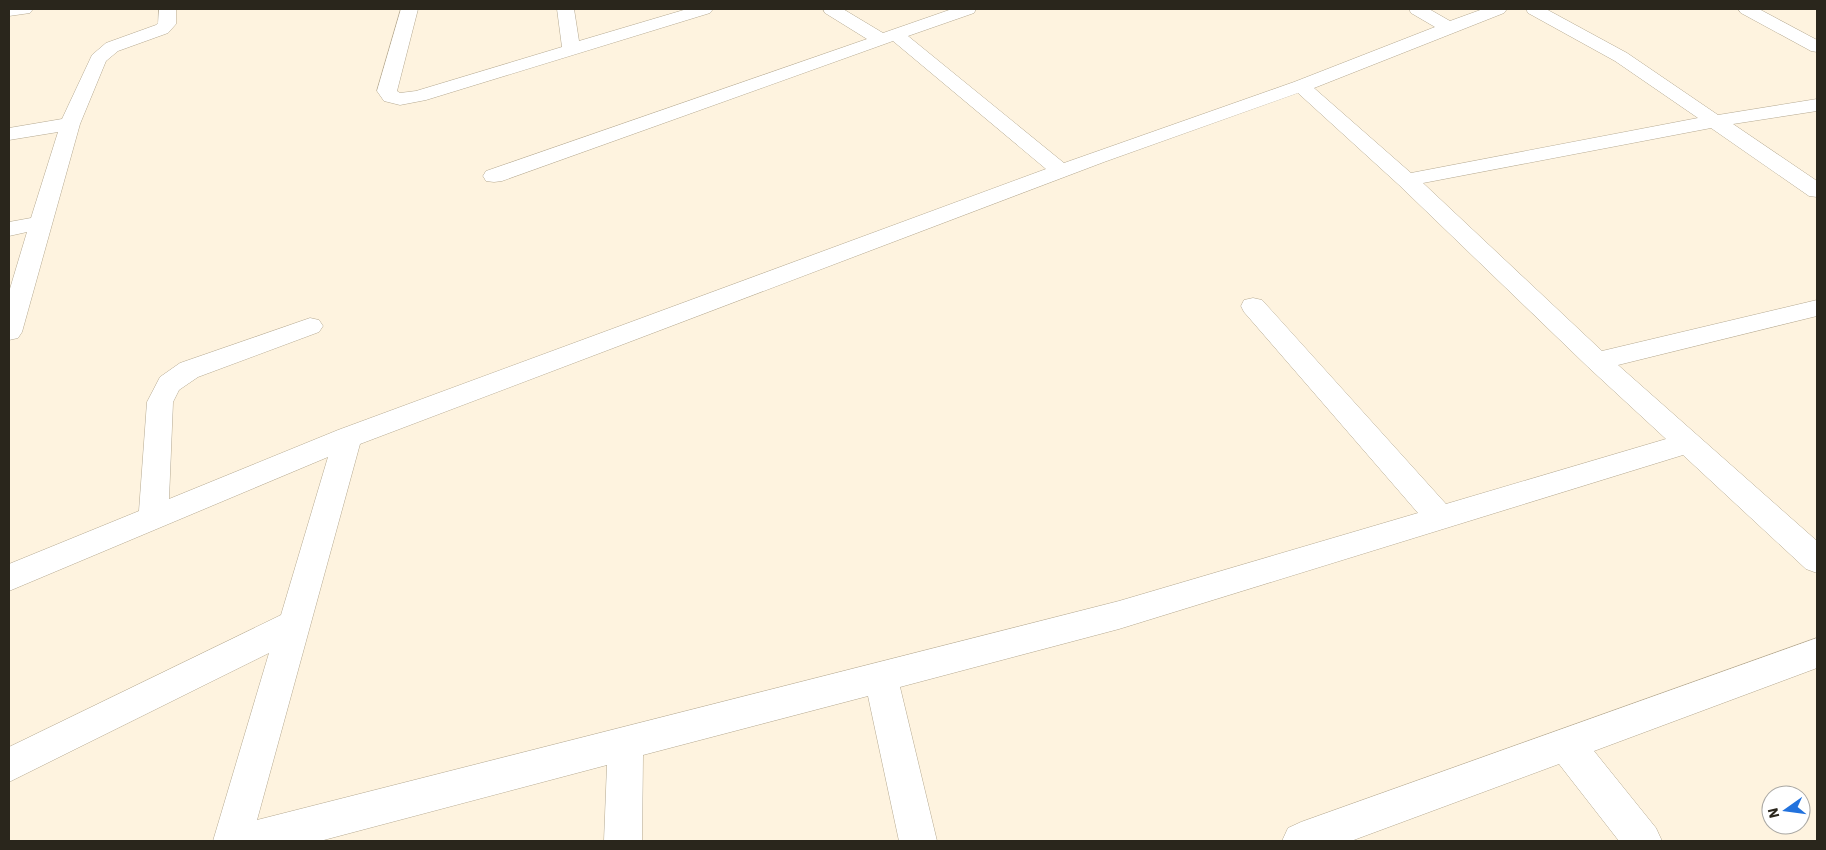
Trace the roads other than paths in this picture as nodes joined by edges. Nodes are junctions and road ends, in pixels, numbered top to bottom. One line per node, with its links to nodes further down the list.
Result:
1 (24, 9): 12 (street)
2 (167, 9): 21 (street)
3 (410, 9): 16 (street)
4 (565, 9): 16 (street)
5 (704, 9): 16 (street)
6 (832, 9): 14 (street)
7 (968, 9): 14 (street)
8 (1416, 9): 13 (street)
9 (1498, 9): 13 (street)
10 (1534, 9): 20 (street)
11 (1747, 9): 15 (street)
12 (9, 11)
13 (1449, 28): 17 (street)
14 (888, 37): 23 (street); 24 (street)
15 (1817, 47)
16 (571, 50)
17 (1302, 86): 23 (street); 25 (street)
18 (1817, 105): 20 (street)
19 (9, 114): 22 (street)
20 (1716, 121): 25 (street); 26 (street)
21 (70, 124): 22 (street); 27 (street)
22 (18, 133)
23 (1061, 171): 34 (street)
24 (494, 176)
25 (1407, 180): 33 (street)
26 (1817, 191)
27 (41, 223): 28 (street); 32 (street)
28 (9, 230)
29 (1253, 306): 37 (street)
30 (1817, 308): 33 (street)
31 (310, 326): 36 (street)
32 (9, 332)
33 (1597, 361): 35 (street)
34 (348, 437): 36 (street); 40 (street)
35 (1689, 443): 37 (street); 38 (street)
36 (153, 518): 39 (street)
37 (1440, 518): 42 (street)
38 (1817, 560)
39 (9, 578)
40 (295, 624): 45 (street); 46 (street)
41 (1817, 653): 44 (street)
42 (881, 677): 43 (street); 49 (street)
43 (625, 743): 47 (street); 48 (street)
44 (1566, 744): 50 (street); 51 (street)
45 (9, 765)
46 (232, 841)
47 (249, 841)
48 (623, 841)
49 (918, 841)
50 (1301, 841)
51 (1643, 841)

